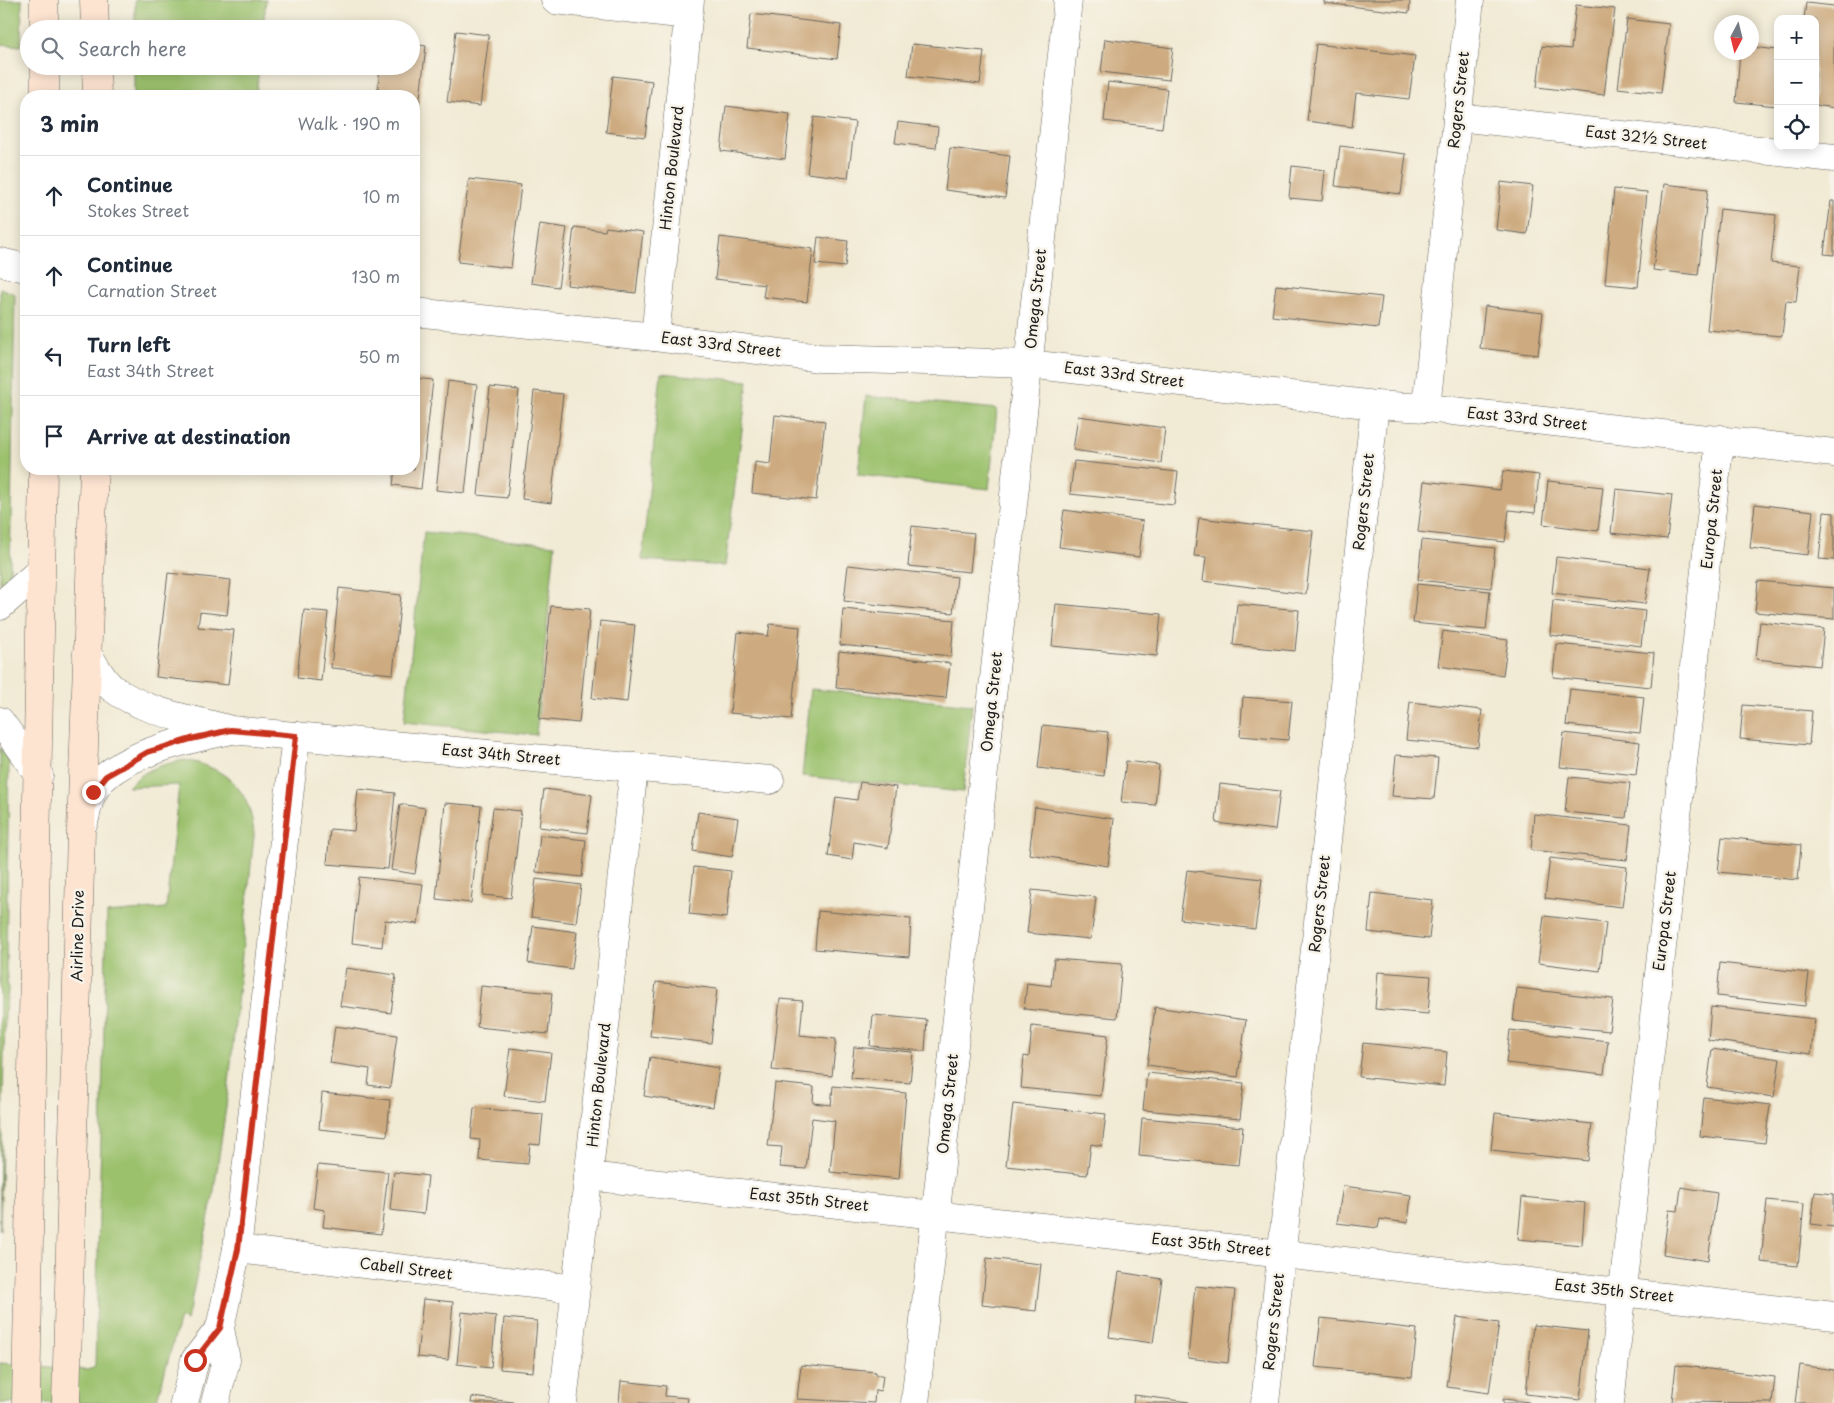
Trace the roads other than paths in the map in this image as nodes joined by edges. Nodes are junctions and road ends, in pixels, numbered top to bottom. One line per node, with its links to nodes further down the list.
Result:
1 (44, 0): 7 (main road)
2 (94, 0): 8 (main road)
3 (555, 0): 6 (street)
4 (1068, 0): 19 (street, Omega Street)
5 (1470, 0): 13 (street, Rogers Street)
6 (689, 7): 18 (street, Hinton Boulevard)
7 (44, 20)
8 (95, 20)
9 (44, 75): 11 (main road)
10 (96, 75): 12 (main road)
11 (45, 90)
12 (97, 90)
13 (1457, 117): 14 (street, East 32½ Street); 21 (street, Rogers Street)
14 (1834, 158)
15 (0, 262): 16 (street)
16 (20, 267)
17 (420, 313): 18 (street, East 33rd Street)
18 (655, 337): 19 (street, East 33rd Street)
19 (1029, 364): 20 (street, East 33rd Street); 37 (street, Omega Street)
20 (1375, 405): 21 (street, East 33rd Street); 39 (street, Rogers Street)
21 (1426, 408): 22 (street, East 33rd Street)
22 (1720, 439): 23 (street, East 33rd Street); 41 (street, Europa Street)
23 (1834, 453)
24 (43, 475): 26 (main road)
25 (94, 475): 28 (main road, Airline Drive)
26 (40, 571): 27 (street); 33 (main road)
27 (0, 606)
28 (87, 654): 30 (street, East 34th Street); 35 (main road, Airline Drive)
29 (0, 721): 33 (street)
30 (231, 730): 31 (street, East 34th Street); 35 (street, East 34th Street)
31 (296, 736): 32 (street, East 34th Street); 38 (street)
32 (634, 767): 34 (street, East 34th Street); 36 (street, Hinton Boulevard)
33 (38, 776): 44 (main road)
34 (770, 780)
35 (81, 830): 45 (main road, Airline Drive)
36 (588, 1176): 37 (street, East 35th Street); 40 (street, Hinton Boulevard)
37 (935, 1214): 39 (street, East 35th Street); 49 (street, Omega Street)
38 (238, 1249): 40 (street, Cabell Street); 43 (street)
39 (1281, 1253): 41 (street, East 35th Street); 50 (street, Rogers Street)
40 (575, 1289): 48 (street, Hinton Boulevard)
41 (1623, 1292): 42 (street, East 35th Street); 51 (street, Europa Street)
42 (1834, 1316)
43 (220, 1328): 46 (street); 47 (street)
44 (26, 1403)
45 (66, 1403)
46 (184, 1403)
47 (215, 1403)
48 (563, 1403)
49 (915, 1403)
50 (1265, 1403)
51 (1610, 1403)

